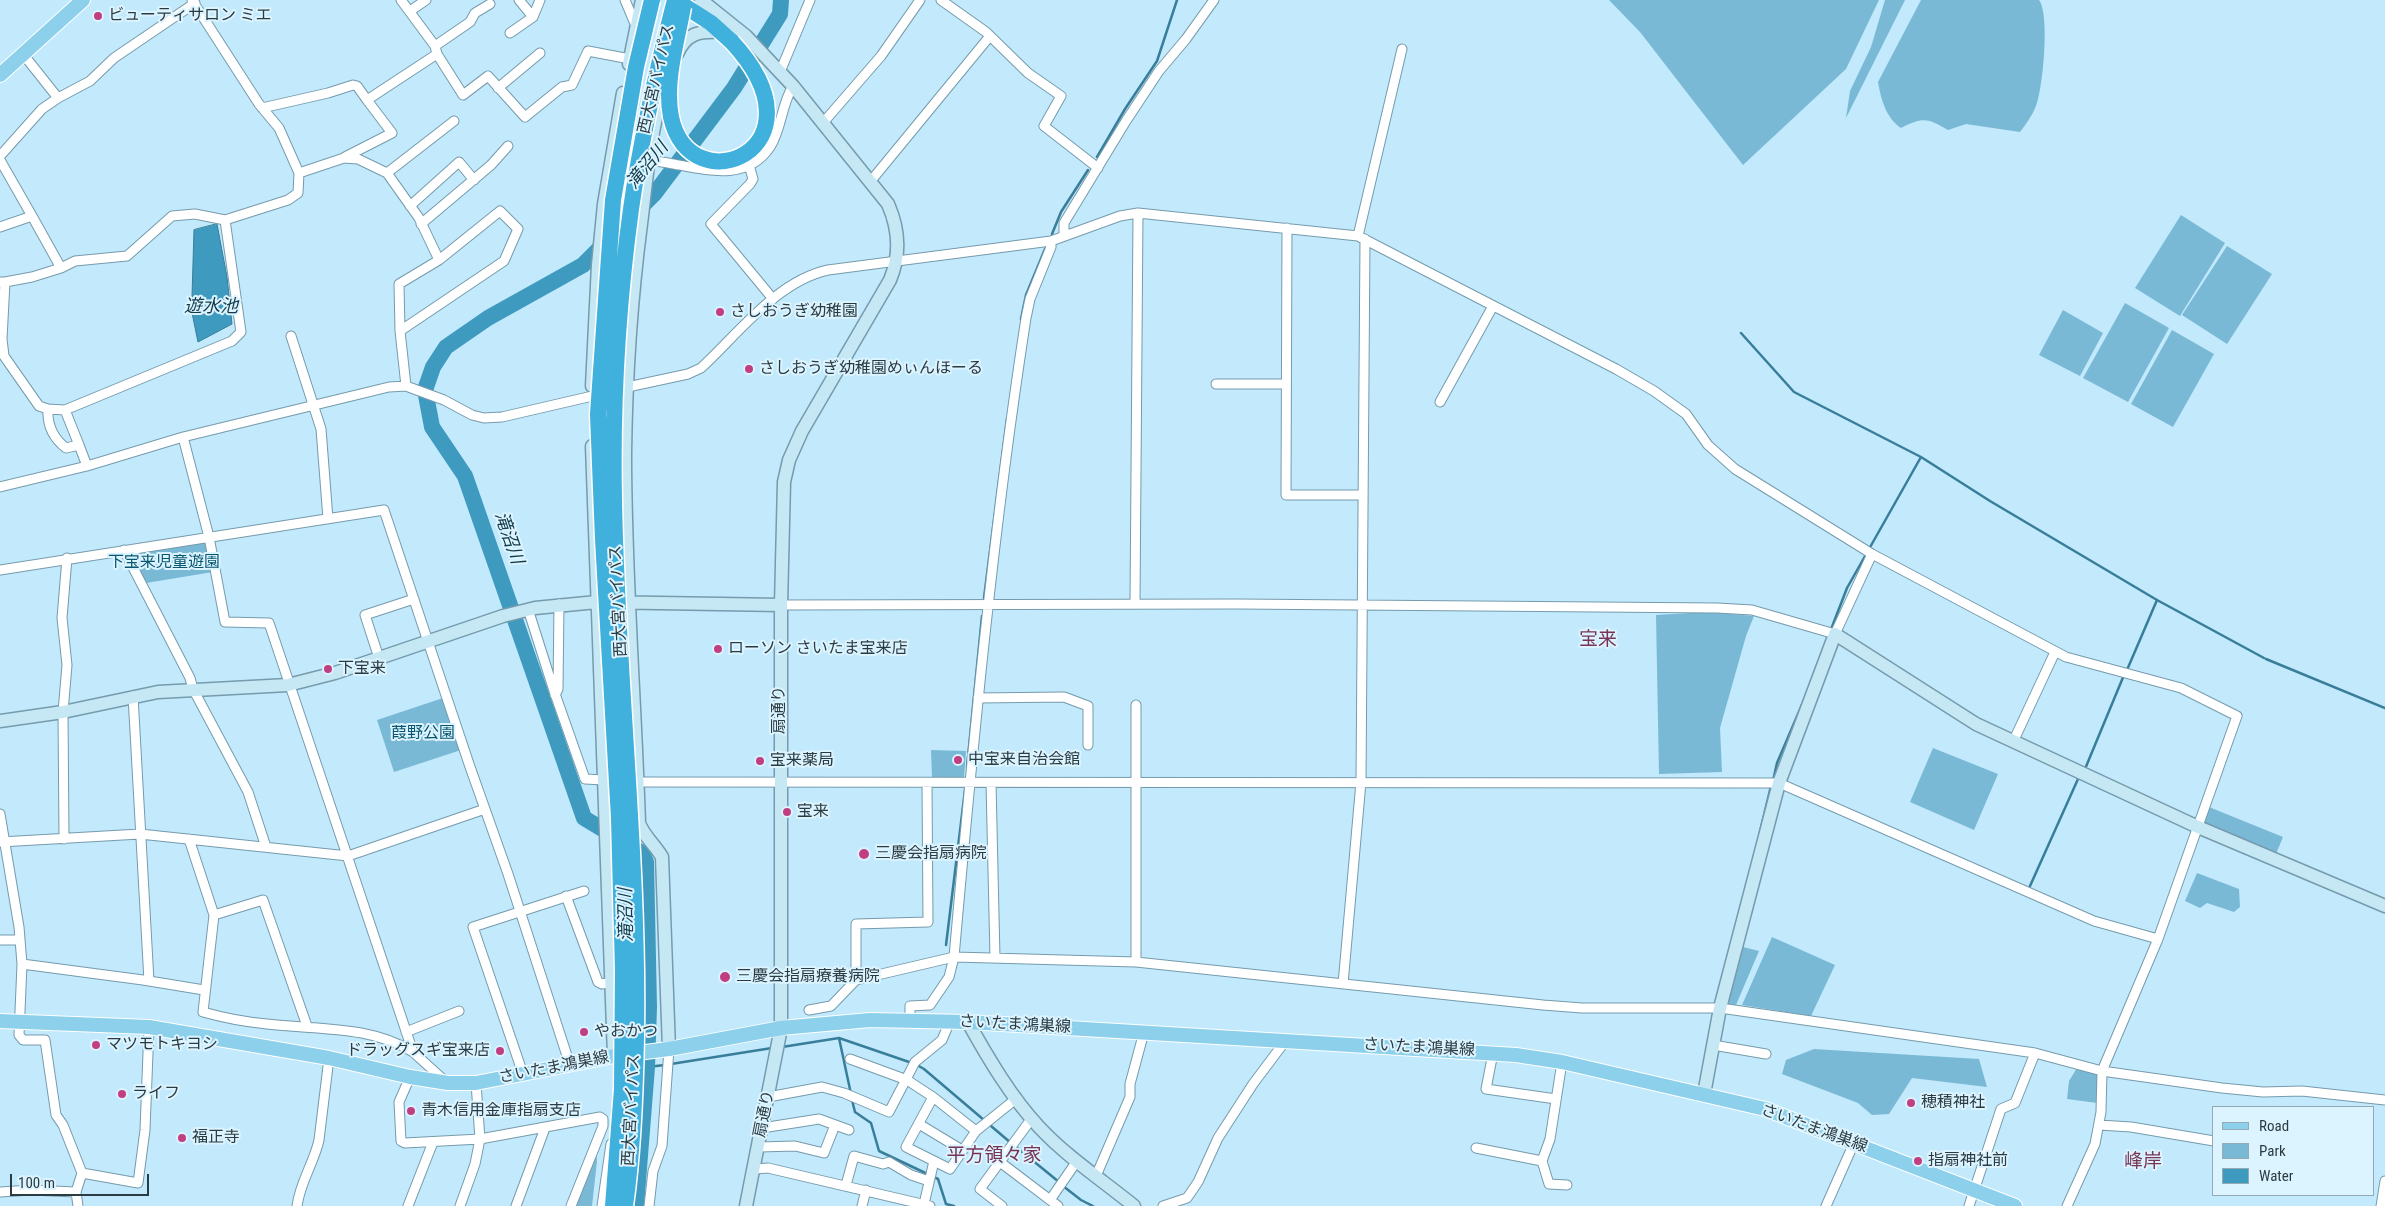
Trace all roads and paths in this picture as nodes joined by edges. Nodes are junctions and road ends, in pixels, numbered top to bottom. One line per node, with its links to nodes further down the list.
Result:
1 (83, 0): 27 (main road)
2 (401, 0): 18 (street)
3 (426, 0): 18 (street)
4 (519, 0): 19 (street)
5 (540, 0): 19 (street)
6 (625, 0): 20 (street)
7 (642, 0): 20 (street)
8 (652, 0): 222 (highway, 西大宮バイパス, bridge)
9 (675, 0): 23 (highway); 223 (highway, 西大宮バイパス, bridge)
10 (685, 0): 23 (highway, bridge)
11 (810, 0): 29 (street)
12 (919, 0): 37 (street)
13 (941, 0): 22 (street)
14 (1214, 0): 45 (street)
15 (702, 1): 23 (street)
16 (193, 2): 33 (street); 35 (street)
17 (490, 4): 24 (street)
18 (410, 11): 24 (street)
19 (533, 17): 21 (street)
20 (636, 26): 28 (street)
21 (510, 33)
22 (990, 36): 45 (street); 49 (street)
23 (733, 37): 29 (street); 43 (street)
24 (436, 50): 32 (street); 34 (street)
25 (1402, 50): 58 (street)
26 (540, 53): 32 (street)
27 (22, 54): 30 (main road); 33 (street)
28 (630, 59): 32 (street); 40 (street)
29 (780, 72): 31 (street)
30 (0, 74)
31 (793, 86): 37 (street, 扇通り); 44 (street)
32 (498, 88)
33 (58, 98): 39 (street)
34 (368, 100): 35 (street); 41 (street)
35 (262, 108): 46 (street)
36 (454, 121): 47 (street)
37 (822, 124): 49 (street, 扇通り)
38 (508, 146): 48 (street)
39 (0, 156)
40 (611, 157): 43 (street); 72 (street)
41 (344, 158): 46 (street); 47 (street)
42 (0, 160): 52 (street)
43 (655, 161): 44 (street); 71 (street)
44 (749, 166): 64 (street)
45 (1098, 168): 57 (street)
46 (298, 173): 53 (street)
47 (387, 173): 50 (street)
48 (474, 180): 50 (street); 54 (street)
49 (870, 182): 61 (street, 扇通り)
50 (410, 206): 54 (street)
51 (1138, 213): 56 (street); 57 (street); 92 (street)
52 (32, 216): 55 (street); 62 (street)
53 (225, 220): 62 (street); 76 (street)
54 (422, 224): 60 (street)
55 (0, 228)
56 (1287, 228): 58 (street); 69 (street)
57 (1064, 236): 59 (street)
58 (1361, 238): 65 (street); 81 (street)
59 (1051, 241): 61 (street); 94 (street)
60 (439, 260): 66 (street); 66 (street)
61 (896, 261): 64 (street); 93 (street, 扇通り)
62 (61, 268): 63 (street)
63 (3, 282): 75 (street)
64 (773, 299): 71 (street)
65 (1493, 306): 73 (street); 85 (street)
66 (400, 331): 70 (street)
67 (291, 336): 74 (street)
68 (1216, 384): 69 (street)
69 (1286, 384): 81 (street)
70 (410, 388): 72 (street); 74 (street)
71 (626, 388): 72 (street); 90 (street)
72 (592, 397): 89 (street)
73 (1440, 402)
74 (313, 407): 77 (street); 82 (street)
75 (48, 409): 76 (street); 78 (street)
76 (65, 410): 78 (street)
77 (183, 437): 79 (street); 83 (street)
78 (79, 445): 79 (street)
79 (87, 466): 80 (street)
80 (0, 487)
81 (1362, 495): 95 (street)
82 (328, 519): 83 (street); 88 (street)
83 (209, 537): 84 (street); 101 (street)
84 (124, 550): 86 (street); 102 (street)
85 (1872, 554): 97 (street); 99 (street)
86 (67, 558): 87 (street); 107 (street)
87 (0, 570)
88 (414, 599): 98 (street); 100 (street)
89 (597, 602): 90 (street); 91 (street); 111 (street)
90 (630, 602): 93 (street); 114 (street)
91 (559, 604): 96 (street); 104 (street)
92 (1135, 604): 94 (street); 95 (street)
93 (781, 605): 94 (street); 112 (street, 扇通り)
94 (987, 605): 105 (street)
95 (1362, 605): 97 (street); 116 (street)
96 (525, 610): 98 (street); 104 (street)
97 (1835, 634): 109 (street); 119 (street)
98 (428, 642): 100 (street); 120 (street)
99 (2055, 652): 109 (street); 122 (street)
100 (380, 658): 101 (street)
101 (288, 685): 102 (street); 128 (street)
102 (193, 689): 103 (street); 127 (street)
103 (133, 696): 107 (street); 123 (street)
104 (555, 696): 111 (street)
105 (978, 698): 110 (street); 117 (street)
106 (1136, 706): 113 (street)
107 (63, 712): 108 (street); 124 (street)
108 (0, 721)
109 (2014, 742): 122 (street)
110 (1088, 745)
111 (604, 780): 143 (street)
112 (780, 780): 114 (street); 115 (street); 156 (street, 扇通り)
113 (1137, 780): 116 (street); 118 (street); 139 (street)
114 (638, 782): 161 (street)
115 (927, 782): 117 (street); 141 (street)
116 (1361, 782): 119 (street); 144 (street)
117 (969, 783): 118 (street); 137 (street)
118 (991, 783): 138 (street)
119 (1779, 783): 134 (street); 146 (street)
120 (485, 809): 128 (street); 132 (street)
121 (0, 814): 126 (street)
122 (2198, 827): 131 (street); 134 (street)
123 (140, 834): 124 (street); 125 (street); 142 (street)
124 (64, 839): 126 (street)
125 (189, 839): 127 (street); 133 (street)
126 (2, 842): 136 (street)
127 (266, 847): 128 (street)
128 (348, 856): 157 (street)
129 (584, 891): 130 (street)
130 (566, 896): 132 (street); 143 (street)
131 (2385, 906)
132 (520, 913): 170 (street); 172 (street)
133 (214, 915): 145 (street); 154 (street)
134 (2158, 939): 171 (street)
135 (0, 940): 136 (street)
136 (20, 940): 140 (street)
137 (954, 957): 138 (street); 141 (street); 150 (street)
138 (995, 958): 139 (street)
139 (1136, 962): 144 (street)
140 (22, 964): 142 (street); 151 (street)
141 (856, 980): 147 (street)
142 (149, 981): 145 (street)
143 (613, 982): 166 (street)
144 (1343, 984): 146 (street)
145 (204, 990): 154 (street)
146 (1720, 1008): 160 (street); 164 (street)
147 (809, 1010)
148 (459, 1012): 157 (street)
149 (0, 1020): 151 (main road, さいたま鴻巣線)
150 (910, 1020): 152 (main road, さいたま鴻巣線); 156 (main road, さいたま鴻巣線)
151 (20, 1021): 155 (main road, さいたま鴻巣線); 203 (street)
152 (950, 1021): 153 (main road, さいたま鴻巣線); 174 (street)
153 (968, 1022): 158 (main road, さいたま鴻巣線); 180 (street)
154 (308, 1026): 162 (street)
155 (149, 1027): 167 (main road, さいたま鴻巣線); 203 (street)
156 (780, 1028): 161 (main road, さいたま鴻巣線); 178 (street, 扇通り)
157 (406, 1032): 162 (street)
158 (1144, 1032): 159 (main road, さいたま鴻巣線); 204 (street)
159 (1286, 1040): 163 (main road, さいたま鴻巣線); 230 (street)
160 (1713, 1045): 165 (street); 177 (street)
161 (665, 1049): 166 (main road, さいたま鴻巣線); 224 (street)
162 (412, 1052): 175 (street)
163 (1493, 1053): 169 (main road, さいたま鴻巣線); 181 (street)
164 (2035, 1053): 171 (street); 210 (street)
165 (1766, 1054)
166 (614, 1056): 170 (main road, さいたま鴻巣線); 221 (street)
167 (329, 1058): 173 (main road, さいたま鴻巣線); 216 (street)
168 (850, 1059): 174 (street)
169 (1562, 1062): 177 (main road, さいたま鴻巣線); 181 (street)
170 (570, 1065): 172 (main road, さいたま鴻巣線)
171 (2102, 1072): 182 (street); 186 (street)
172 (524, 1074): 176 (main road, さいたま鴻巣線)
173 (410, 1077): 175 (main road, さいたま鴻巣線); 193 (street)
174 (907, 1080): 178 (street); 179 (street)
175 (448, 1083): 176 (main road, さいたま鴻巣線)
176 (476, 1083): 191 (street)
177 (1704, 1094): 194 (main road, さいたま鴻巣線)
178 (768, 1097): 188 (street, 扇通り)
179 (933, 1097): 184 (street); 190 (street)
180 (1017, 1098): 183 (street); 190 (street)
181 (1556, 1099): 200 (street)
182 (2385, 1100)
183 (1032, 1118): 199 (street); 201 (street)
184 (919, 1124): 197 (street); 198 (street)
185 (835, 1125): 188 (street); 189 (street); 195 (street)
186 (2099, 1125): 192 (street); 234 (street)
187 (545, 1128): 191 (street); 219 (street); 220 (street)
188 (762, 1128): 195 (street, 扇通り)
189 (849, 1130)
190 (976, 1131): 197 (street)
191 (480, 1138): 193 (street); 218 (street)
192 (2212, 1141)
193 (433, 1142): 217 (street)
194 (1854, 1143): 210 (main road, さいたま鴻巣線); 231 (street)
195 (759, 1147): 202 (street, 扇通り)
196 (1476, 1148): 200 (street)
197 (962, 1150): 198 (street)
198 (934, 1161): 206 (street)
199 (1077, 1161): 204 (street); 213 (street)
200 (1542, 1161): 207 (street)
201 (1000, 1162): 213 (street); 227 (street)
202 (755, 1169): 208 (street); 225 (street, 扇通り)
203 (82, 1172): 212 (street)
204 (1096, 1176): 229 (street)
205 (2385, 1180): 235 (street)
206 (930, 1181): 208 (street); 214 (street)
207 (1567, 1184)
208 (846, 1185): 209 (street)
209 (866, 1190): 214 (street); 226 (street)
210 (1974, 1190): 232 (street); 233 (main road, さいたま鴻巣線)
211 (0, 1192): 212 (street)
212 (76, 1192): 215 (street)
213 (1050, 1200): 228 (street)
214 (927, 1205)
215 (78, 1206)
216 (297, 1206)
217 (408, 1206)
218 (460, 1206)
219 (516, 1206)
220 (571, 1206)
221 (602, 1206)
222 (612, 1206)
223 (625, 1206)
224 (649, 1206)
225 (746, 1206)
226 (862, 1206)
227 (1002, 1206)
228 (1058, 1206)
229 (1134, 1206)
230 (1163, 1206)
231 (1826, 1206)
232 (1968, 1206)
233 (2015, 1206)
234 (2067, 1206)
235 (2381, 1206)

